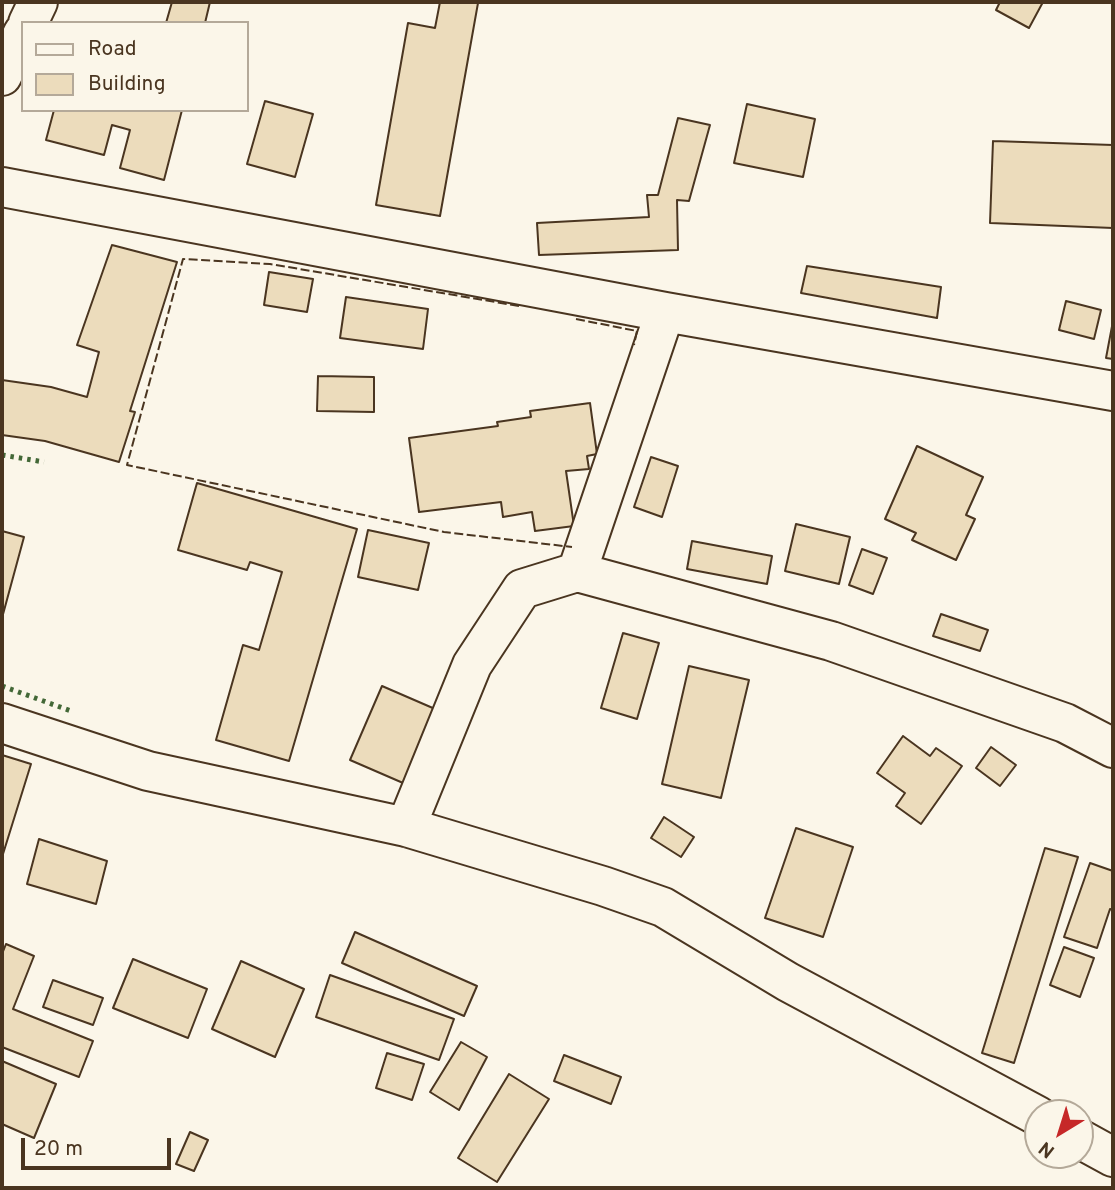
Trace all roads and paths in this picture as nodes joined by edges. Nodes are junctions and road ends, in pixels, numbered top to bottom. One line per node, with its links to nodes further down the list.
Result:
1 (38, 2): 2 (street)
2 (29, 21)
3 (21, 37): 4 (street)
4 (2, 76)
5 (2, 187): 6 (street)
6 (665, 312): 7 (street); 8 (street)
7 (1113, 391)
8 (577, 572): 10 (street); 11 (street)
9 (2, 723): 11 (street)
10 (1113, 748)
11 (406, 827): 12 (street)
12 (1024, 1108)
13 (1094, 1147): 14 (street)
14 (1113, 1157)

